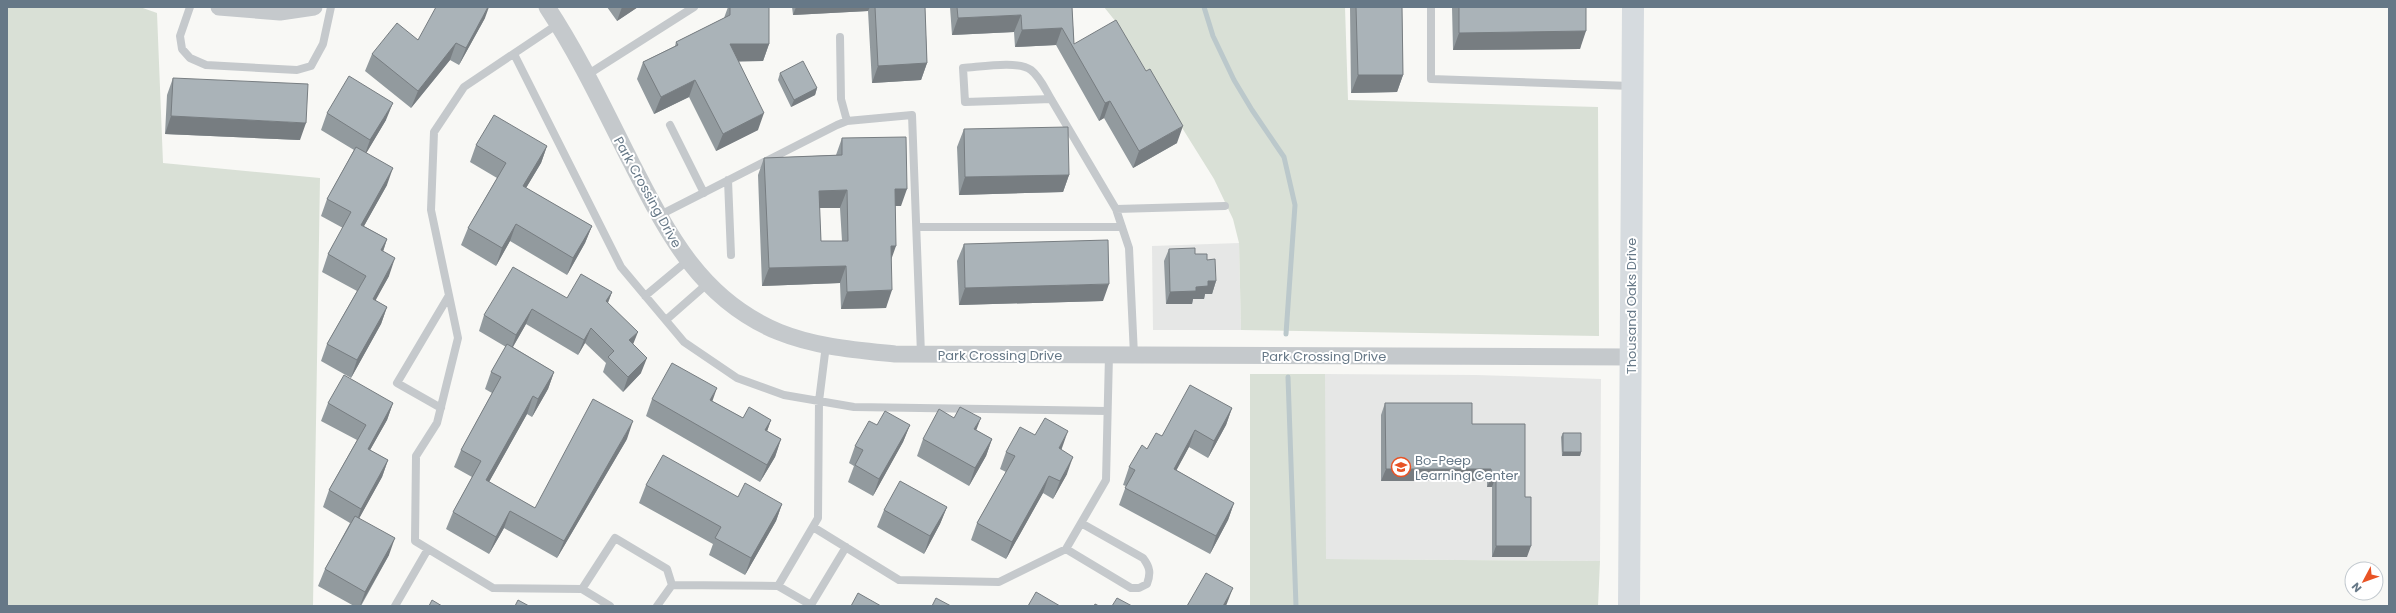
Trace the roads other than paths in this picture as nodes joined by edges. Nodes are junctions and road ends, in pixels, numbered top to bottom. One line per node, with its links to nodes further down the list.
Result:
1 (190, 7): 4 (lane)
2 (219, 7): 3 (street)
3 (314, 7)
4 (331, 7)
5 (547, 7): 9 (street, Park Crossing Drive)
6 (694, 7): 12 (lane)
7 (1431, 7): 13 (lane)
8 (1632, 7): 13 (main road, Thousand Oaks Drive)
9 (558, 24): 11 (lane); 12 (street, Park Crossing Drive)
10 (840, 37): 15 (lane)
11 (514, 54): 27 (lane); 28 (lane)
12 (586, 75): 21 (street, Park Crossing Drive)
13 (1632, 86): 34 (main road, Thousand Oaks Drive)
14 (1051, 99): 14 (lane); 20 (lane)
15 (847, 121): 17 (lane); 22 (lane)
16 (670, 125): 18 (lane)
17 (728, 180): 18 (lane); 24 (lane)
18 (704, 193): 21 (lane)
19 (1225, 206): 20 (lane)
20 (1116, 208): 23 (lane)
21 (658, 216): 25 (street, Park Crossing Drive)
22 (916, 227): 23 (lane); 31 (lane)
23 (1122, 227): 33 (lane)
24 (731, 255)
25 (687, 261): 26 (street, Park Crossing Drive); 27 (lane)
26 (707, 284): 29 (lane); 30 (street, Park Crossing Drive)
27 (645, 296): 29 (lane)
28 (448, 297): 36 (lane); 36 (lane)
29 (666, 320): 35 (lane)
30 (826, 345): 31 (street, Park Crossing Drive); 35 (lane)
31 (921, 354): 32 (street, Park Crossing Drive)
32 (1109, 355): 33 (street, Park Crossing Drive); 37 (lane)
33 (1134, 355): 34 (street, Park Crossing Drive)
34 (1630, 357): 49 (main road, Thousand Oaks Drive)
35 (819, 401): 37 (lane); 39 (lane)
36 (441, 408): 41 (lane)
37 (1107, 411): 38 (lane)
38 (1081, 522): 42 (lane); 42 (lane)
39 (813, 527): 40 (lane); 44 (lane)
40 (846, 547): 42 (lane); 44 (lane)
41 (428, 549): 45 (lane); 46 (lane)
42 (1066, 549)
43 (672, 585): 44 (lane); 45 (lane); 48 (lane)
44 (778, 586)
45 (582, 589): 47 (lane)
46 (395, 606)
47 (610, 606)
48 (657, 606)
49 (1629, 606)

